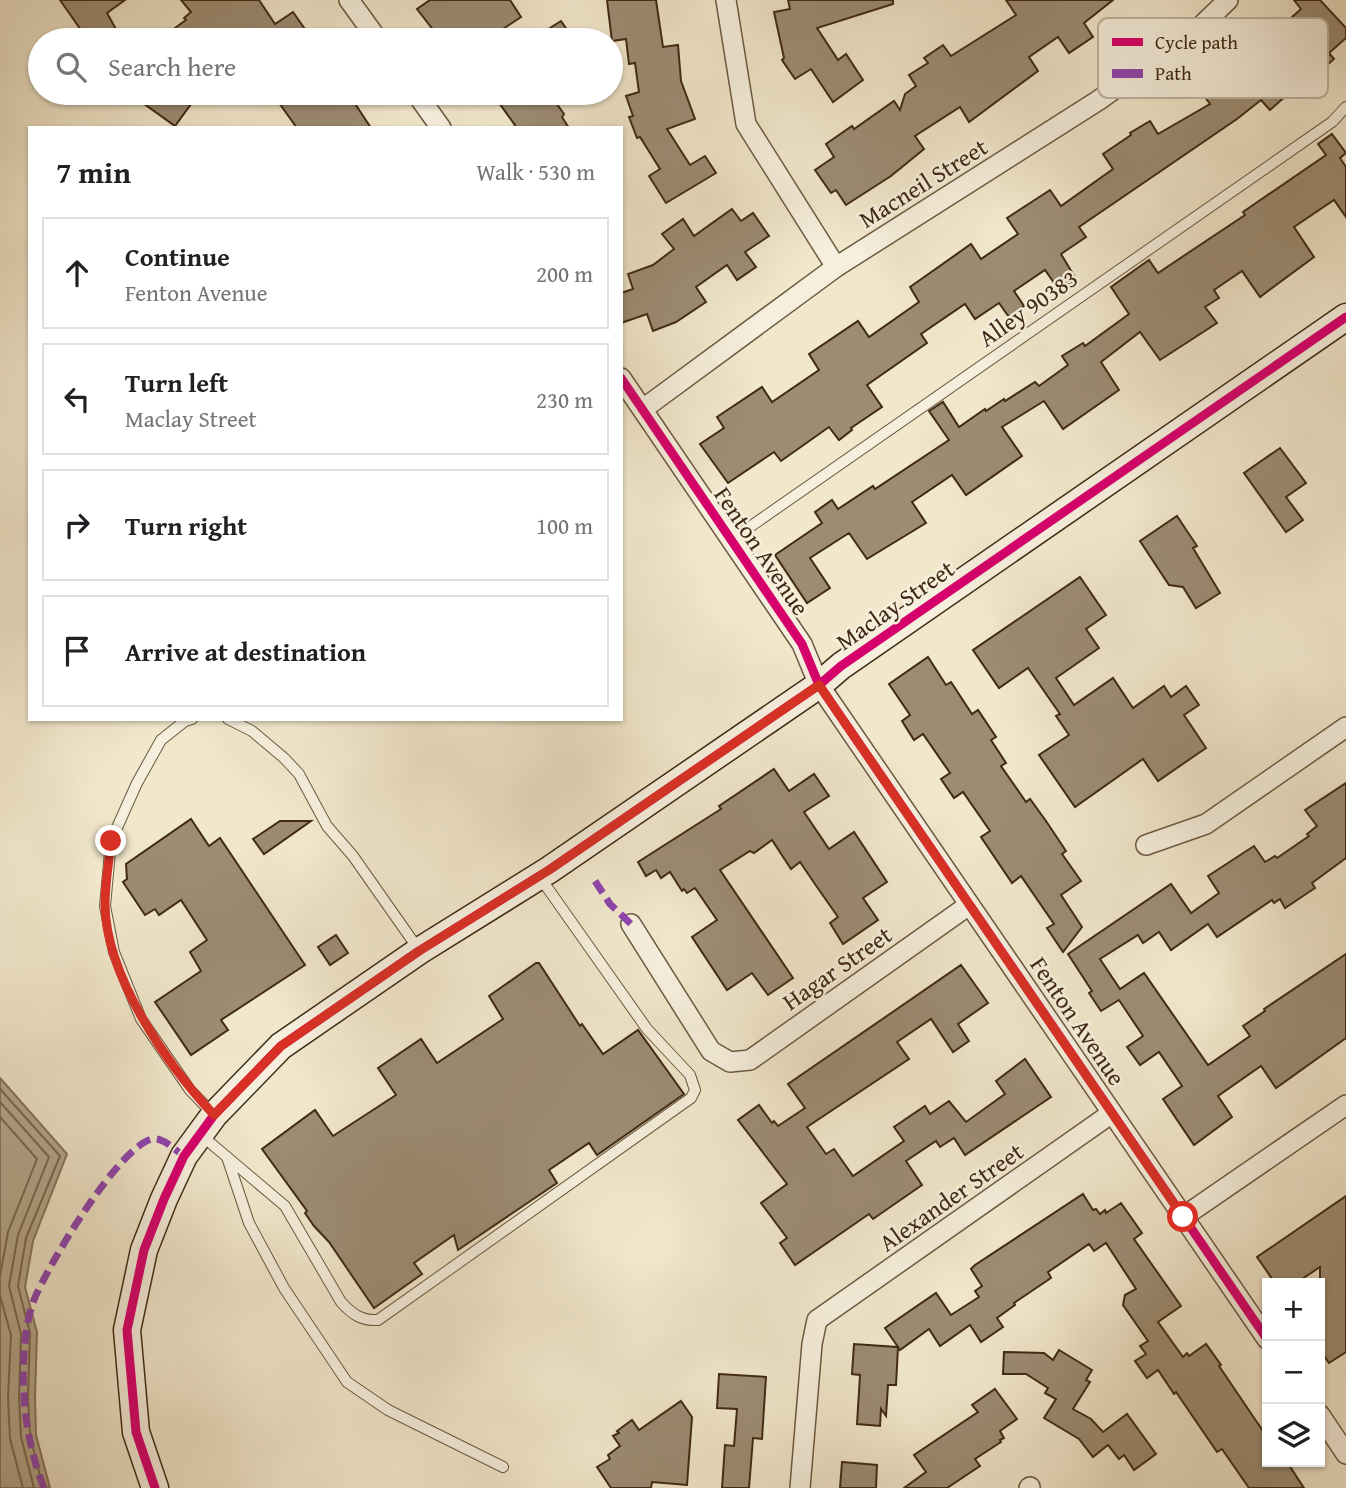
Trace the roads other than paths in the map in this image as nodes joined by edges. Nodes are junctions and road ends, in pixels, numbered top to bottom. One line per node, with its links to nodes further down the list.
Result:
1 (349, 0): 5 (street)
2 (726, 0): 10 (street)
3 (1228, 0): 4 (street, Macneil Street)
4 (1209, 18)
5 (369, 28)
6 (1102, 98): 10 (street, Macneil Street)
7 (425, 105): 9 (street)
8 (1346, 107): 14 (lane, Alley 90383)
9 (440, 126)
10 (836, 267): 13 (street, Macneil Street)
11 (1346, 317): 15 (street, Maclay Street)
12 (623, 381): 13 (street, Fenton Avenue)
13 (643, 409): 14 (street, Fenton Avenue)
14 (731, 540): 15 (street, Fenton Avenue)
15 (819, 685): 20 (street, Maclay Street); 21 (street, Fenton Avenue)
16 (185, 721): 26 (lane)
17 (232, 721): 23 (lane)
18 (1346, 727): 19 (street)
19 (1146, 845)
20 (539, 876): 23 (street, Maclay Street); 27 (lane)
21 (970, 905): 22 (street, Hagar Street); 25 (street, Fenton Avenue)
22 (631, 924)
23 (419, 951): 26 (street, Maclay Street)
24 (1346, 1105): 28 (street)
25 (1112, 1114): 28 (street, Fenton Avenue); 34 (street, Alexander Street)
26 (208, 1125): 27 (lane); 33 (street, Maclay Street)
27 (227, 1157): 32 (lane)
28 (1183, 1217): 29 (street, Fenton Avenue)
29 (1262, 1332)
30 (1325, 1422): 31 (street)
31 (1346, 1454)
32 (503, 1467)
33 (155, 1488)
34 (800, 1488)

